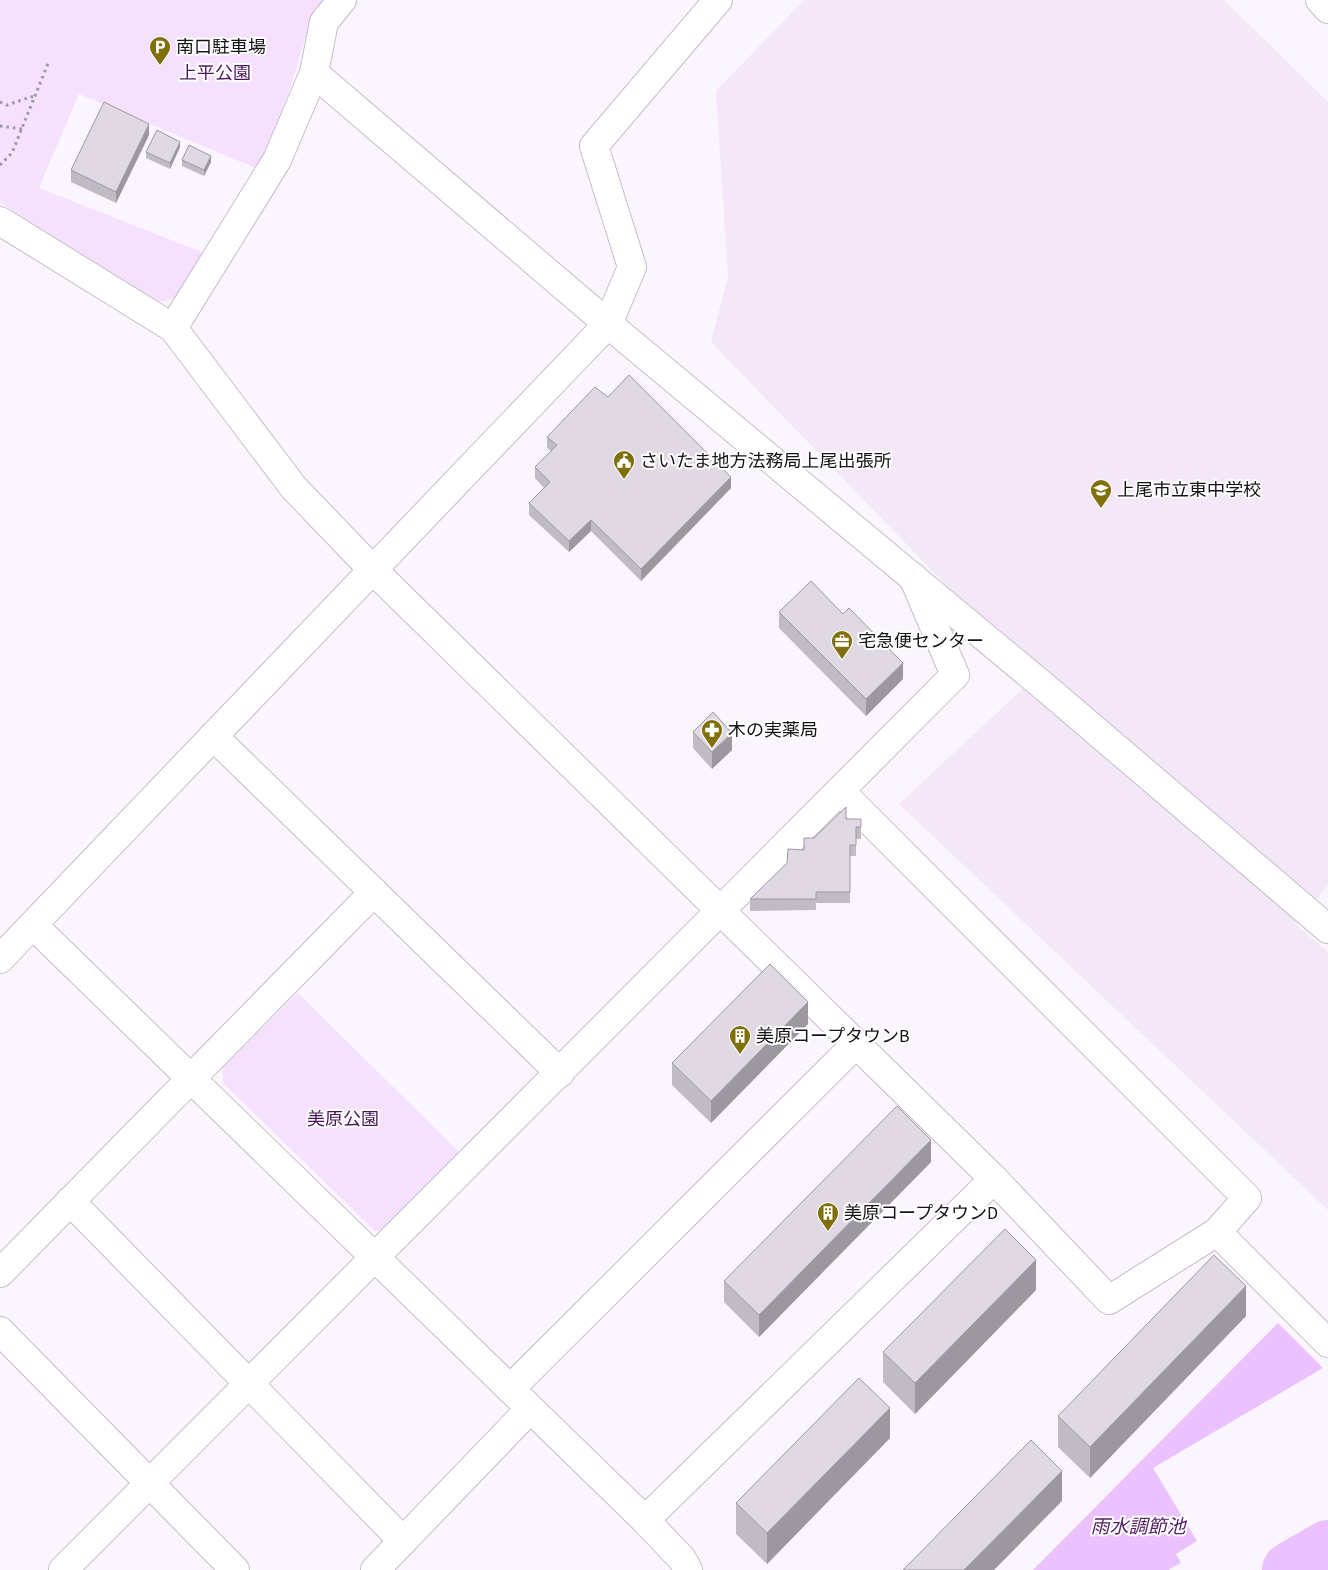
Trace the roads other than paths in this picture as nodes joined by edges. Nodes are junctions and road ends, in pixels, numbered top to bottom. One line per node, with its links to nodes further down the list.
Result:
1 (342, 0): 5 (street)
2 (718, 0): 7 (street)
3 (1320, 0): 4 (street)
4 (1328, 9)
5 (314, 73): 7 (street); 8 (street)
6 (0, 221): 8 (street)
7 (608, 324): 9 (street); 10 (street)
8 (173, 328): 9 (street)
9 (373, 570): 11 (street); 14 (street)
10 (913, 577): 12 (street); 16 (street)
11 (213, 736): 13 (street); 15 (street)
12 (840, 791): 14 (street); 23 (street)
13 (374, 892): 19 (street); 20 (street)
14 (721, 911): 18 (street); 19 (street)
15 (33, 925): 17 (street); 20 (street)
16 (1328, 930)
17 (0, 959)
18 (856, 1044): 21 (street); 29 (street)
19 (560, 1073): 24 (street)
20 (191, 1079): 22 (street); 24 (street)
21 (994, 1179): 23 (street); 32 (street)
22 (70, 1202): 25 (street); 28 (street)
23 (1217, 1232): 27 (street)
24 (375, 1257): 28 (street); 29 (street)
25 (0, 1273)
26 (0, 1331): 31 (street)
27 (1328, 1343)
28 (249, 1384): 31 (street); 33 (street)
29 (510, 1388): 30 (street)
30 (530, 1409): 32 (street); 33 (street)
31 (149, 1484): 35 (street); 36 (street)
32 (646, 1520): 34 (street)
33 (403, 1541): 37 (street)
34 (678, 1566)
35 (63, 1570)
36 (235, 1570)
37 (375, 1570)

